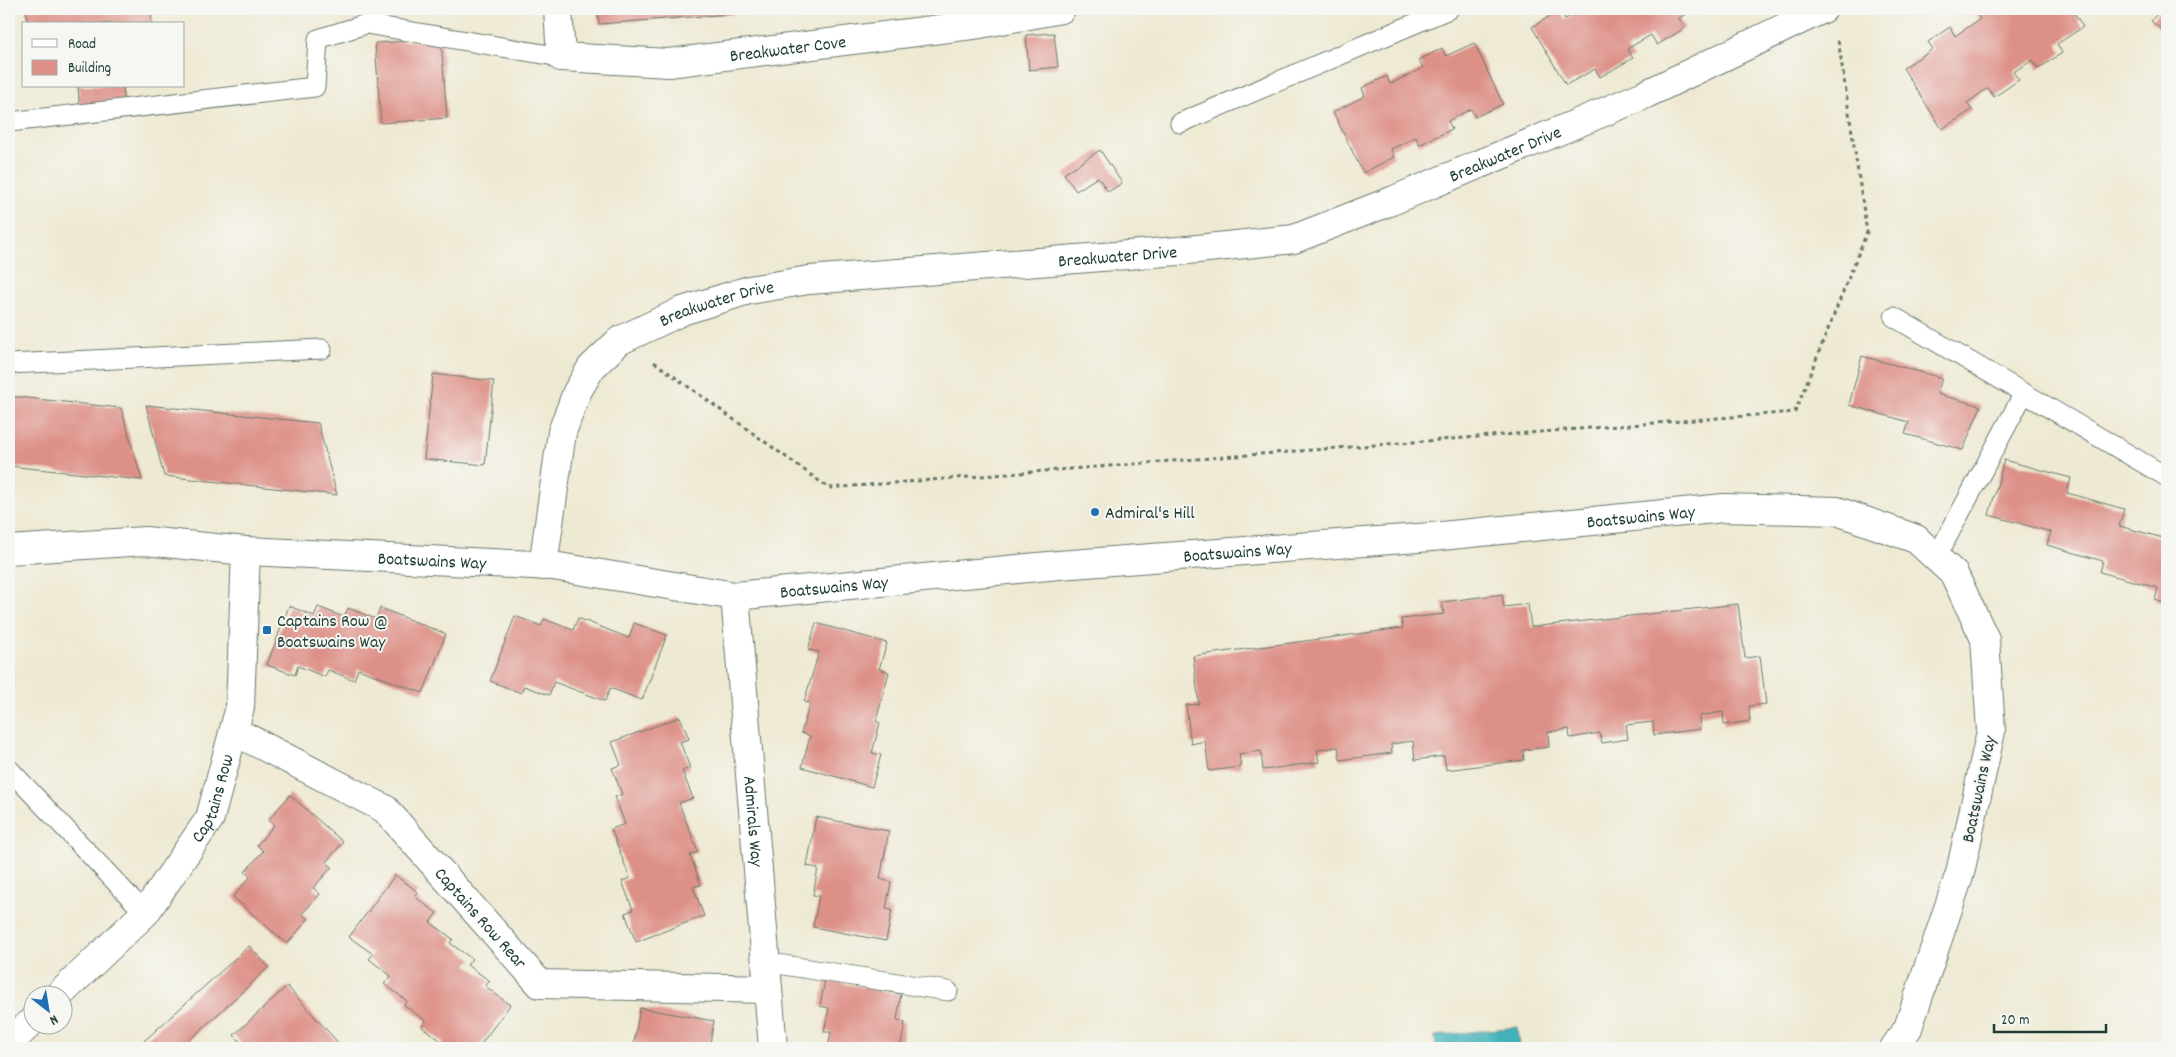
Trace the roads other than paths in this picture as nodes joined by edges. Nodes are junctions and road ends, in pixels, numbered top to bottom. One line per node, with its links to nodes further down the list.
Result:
1 (558, 9): 6 (street)
2 (1060, 9): 6 (street, Breakwater Cove)
3 (1449, 9): 8 (lane)
4 (1823, 9): 5 (street, Breakwater Drive)
5 (1784, 17): 17 (street, Breakwater Drive)
6 (561, 57): 7 (lane)
7 (9, 122)
8 (1180, 123)
9 (1894, 317): 12 (lane)
10 (322, 349): 11 (lane)
11 (9, 364)
12 (2024, 393): 13 (lane); 16 (lane)
13 (2167, 476)
14 (9, 550): 15 (street, Boatswains Way)
15 (246, 551): 17 (street, Boatswains Way); 19 (street, Captains Row)
16 (1936, 558): 18 (street, Boatswains Way); 28 (street, Boatswains Way)
17 (543, 566): 18 (street, Boatswains Way)
18 (735, 596): 22 (street, Admirals Way)
19 (234, 731): 21 (street, Captains Row); 22 (street, Captains Row Rear)
20 (9, 769): 21 (lane)
21 (145, 913): 23 (street, Captains Row)
22 (766, 976): 24 (lane); 27 (street, Admirals Way)
23 (70, 984)
24 (948, 991)
25 (22, 1031): 26 (street)
26 (9, 1044)
27 (773, 1048)
28 (1894, 1048)

